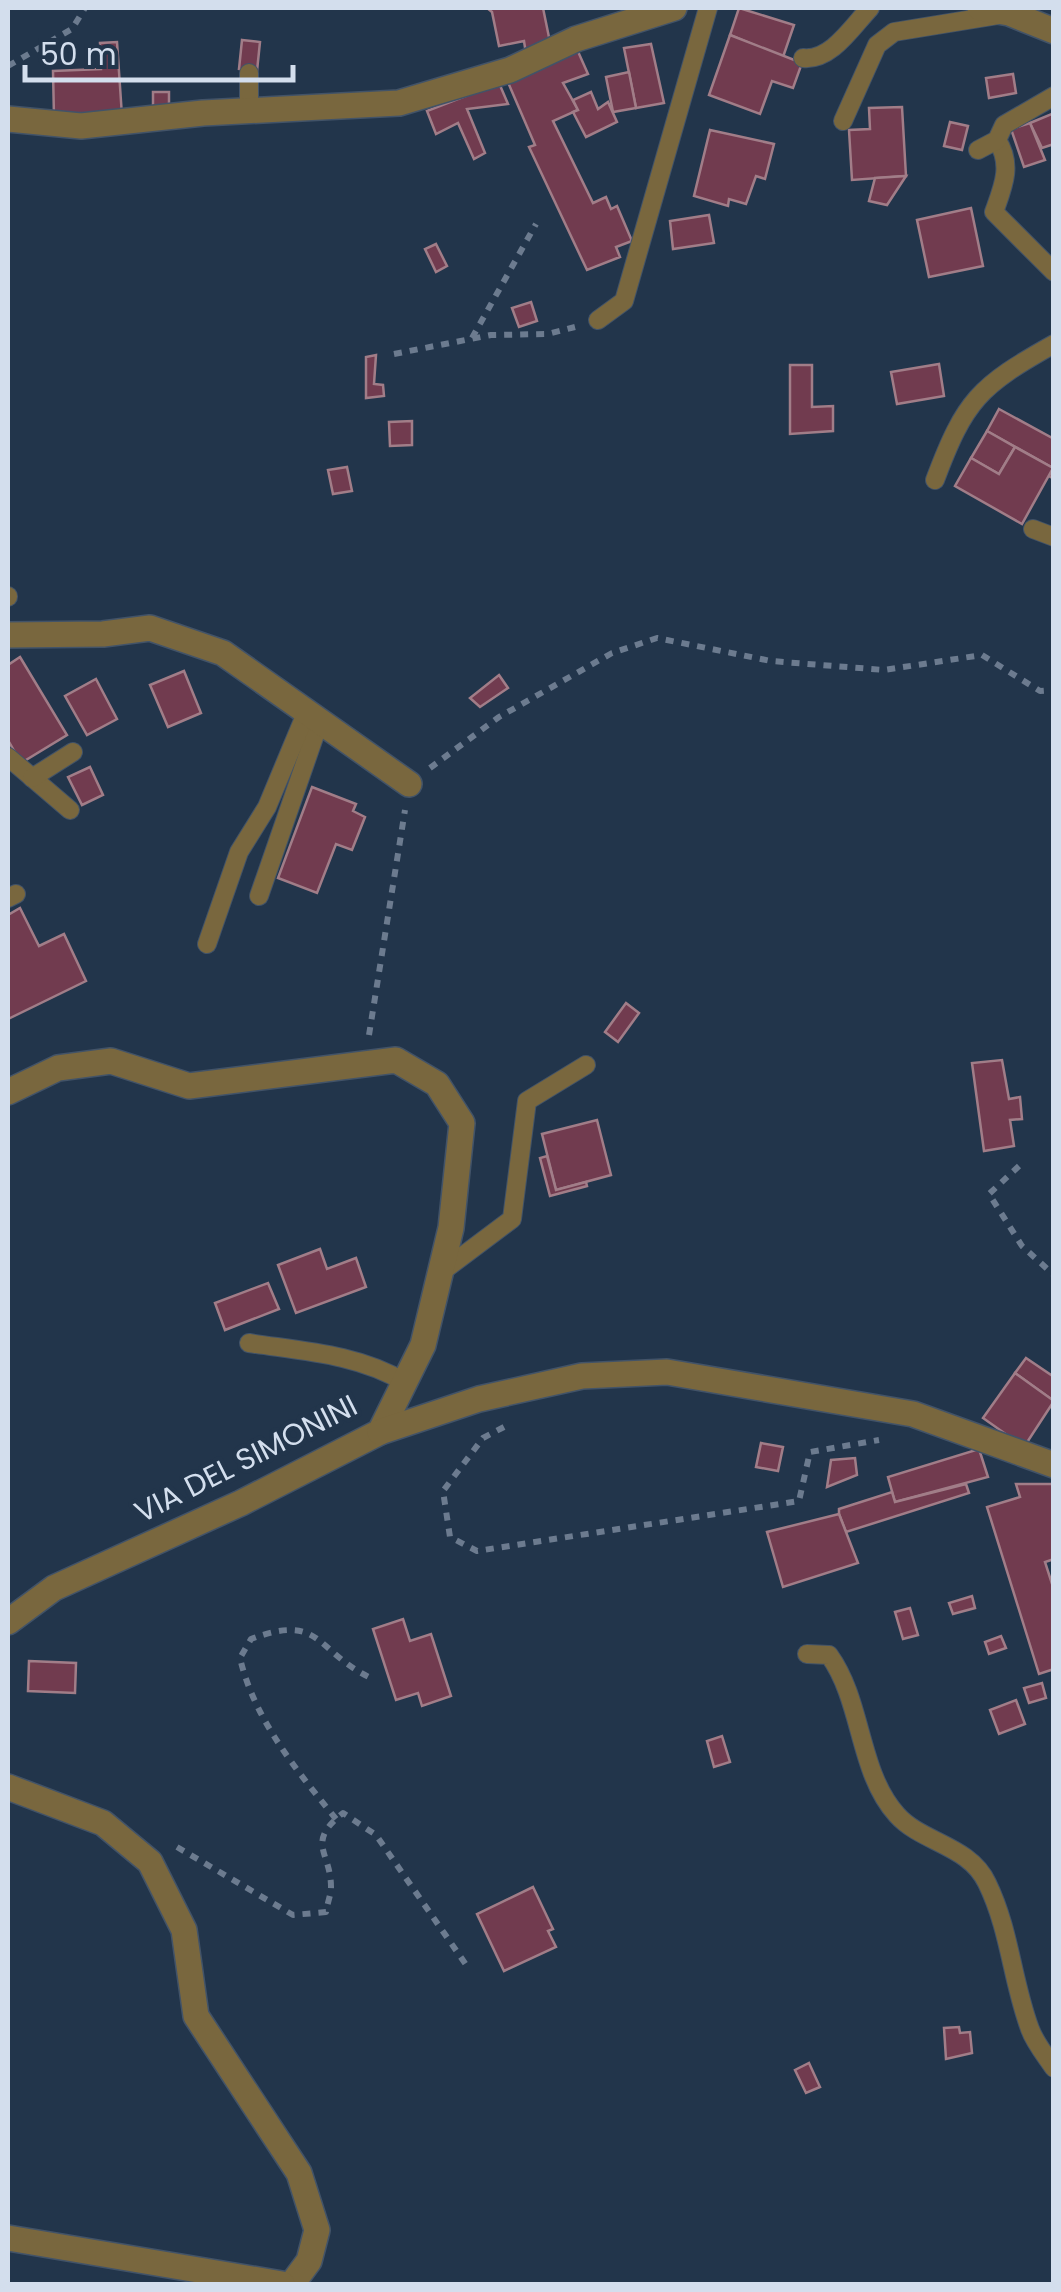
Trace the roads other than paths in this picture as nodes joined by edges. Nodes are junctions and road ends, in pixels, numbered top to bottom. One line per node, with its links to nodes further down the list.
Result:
1 (674, 8): 10 (street)
2 (708, 8): 16 (lane)
3 (870, 8): 7 (lane)
4 (980, 8): 5 (street)
5 (1010, 13): 6 (street); 12 (lane)
6 (1054, 31)
7 (802, 58)
8 (249, 74): 10 (lane)
9 (1054, 96): 13 (lane)
10 (249, 110): 11 (street)
11 (8, 118)
12 (843, 121)
13 (996, 140): 14 (lane); 15 (lane)
14 (978, 150)
15 (1054, 272)
16 (598, 320)
17 (1054, 344): 18 (lane)
18 (935, 480)
19 (1033, 529): 20 (lane)
20 (1054, 537)
21 (8, 636): 22 (street)
22 (314, 715): 26 (street); 28 (lane); 29 (lane)
23 (72, 752): 25 (lane)
24 (8, 757): 25 (lane)
25 (32, 778): 27 (lane)
26 (409, 784)
27 (70, 810)
28 (259, 896)
29 (207, 944)
30 (586, 1065): 32 (lane)
31 (8, 1092): 32 (street, VIA DEL SIMONINI)
32 (440, 1273): 34 (street, VIA DEL SIMONINI)
33 (248, 1343): 34 (lane)
34 (404, 1382): 35 (street, VIA DEL SIMONINI)
35 (380, 1432): 36 (street); 37 (street, VIA DEL SIMONINI)
36 (1054, 1465)
37 (8, 1622)
38 (807, 1654): 40 (lane)
39 (8, 1787): 43 (street)
40 (1054, 2068)
41 (8, 2238): 42 (street)
42 (282, 2284)
43 (292, 2284)

